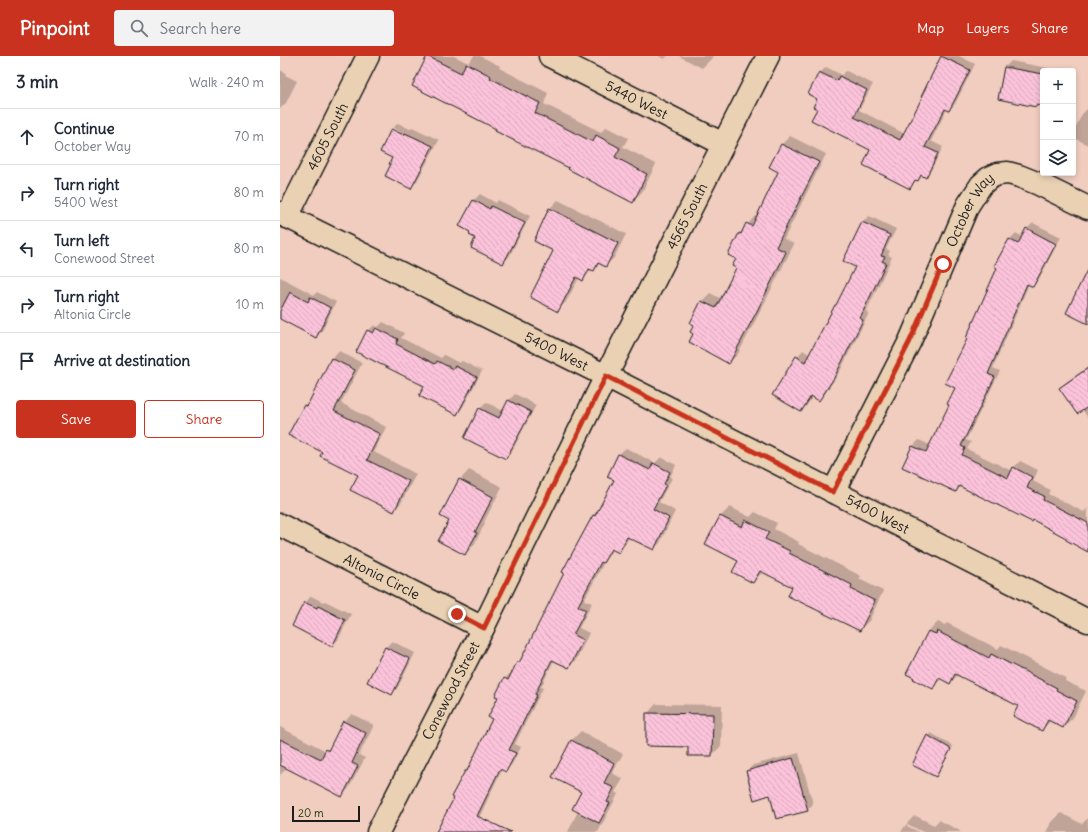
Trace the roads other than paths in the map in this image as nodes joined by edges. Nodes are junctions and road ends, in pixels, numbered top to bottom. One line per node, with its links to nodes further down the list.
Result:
1 (368, 56): 6 (street, 4605 South)
2 (550, 56): 4 (street, 5440 West)
3 (768, 56): 4 (street, 4565 South)
4 (723, 144): 7 (street, 4565 South)
5 (1088, 208): 8 (street, October Way)
6 (283, 215): 7 (street, 5400 West)
7 (606, 376): 8 (street, 5400 West); 11 (street, Conewood Street)
8 (833, 492): 10 (street, 5400 West)
9 (280, 526): 11 (street, Altonia Circle)
10 (1088, 621)
11 (484, 628): 12 (street, Conewood Street)
12 (378, 832)

